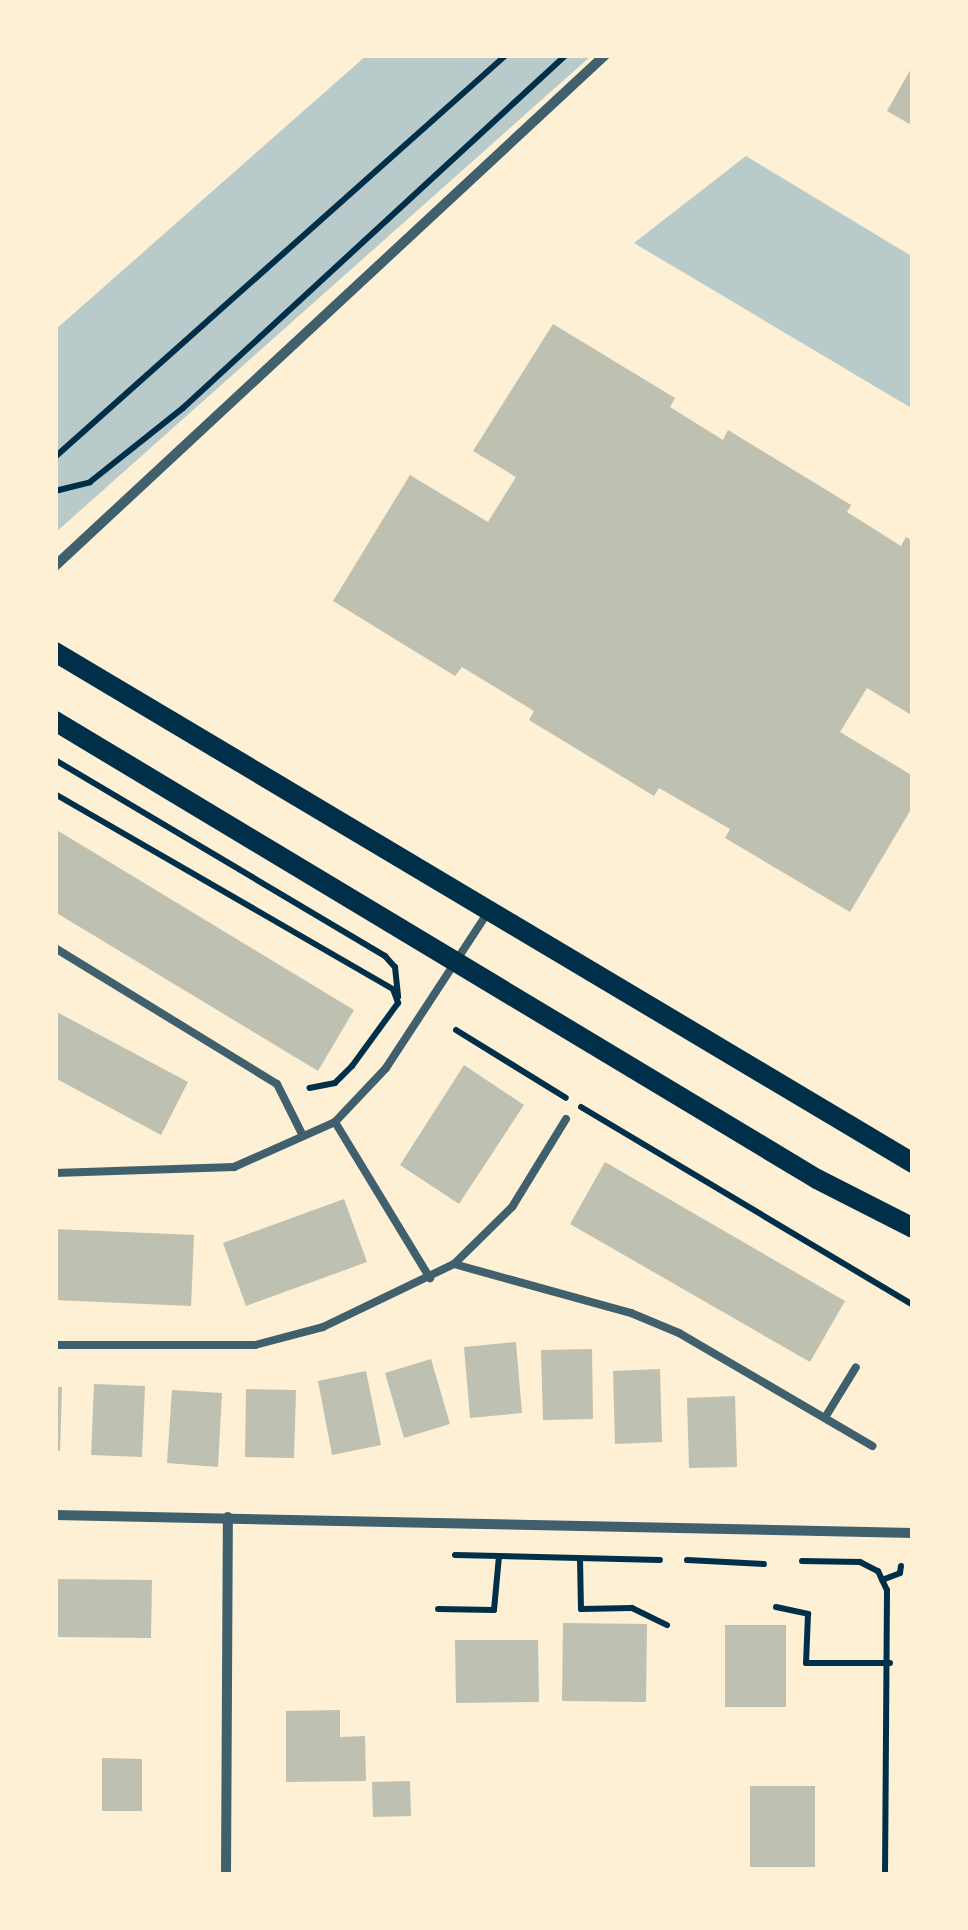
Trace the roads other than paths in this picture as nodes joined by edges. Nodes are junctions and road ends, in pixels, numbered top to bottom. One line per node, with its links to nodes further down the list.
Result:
1 (606, 55): 2 (street)
2 (55, 566)
3 (55, 652): 5 (main road)
4 (55, 721): 7 (main road)
5 (489, 911): 7 (lane); 11 (main road)
6 (55, 948): 10 (lane)
7 (459, 962): 9 (lane); 13 (main road)
8 (566, 1119): 14 (lane)
9 (334, 1122): 10 (lane); 15 (lane)
10 (302, 1136): 12 (lane)
11 (913, 1162)
12 (55, 1173)
13 (913, 1228)
14 (454, 1264): 15 (lane); 18 (lane)
15 (430, 1278): 16 (lane)
16 (55, 1345)
17 (856, 1367): 18 (lane)
18 (826, 1416): 19 (lane)
19 (872, 1446)
20 (55, 1515): 21 (street)
21 (228, 1517): 22 (street); 23 (street)
22 (913, 1533)
23 (226, 1875)

